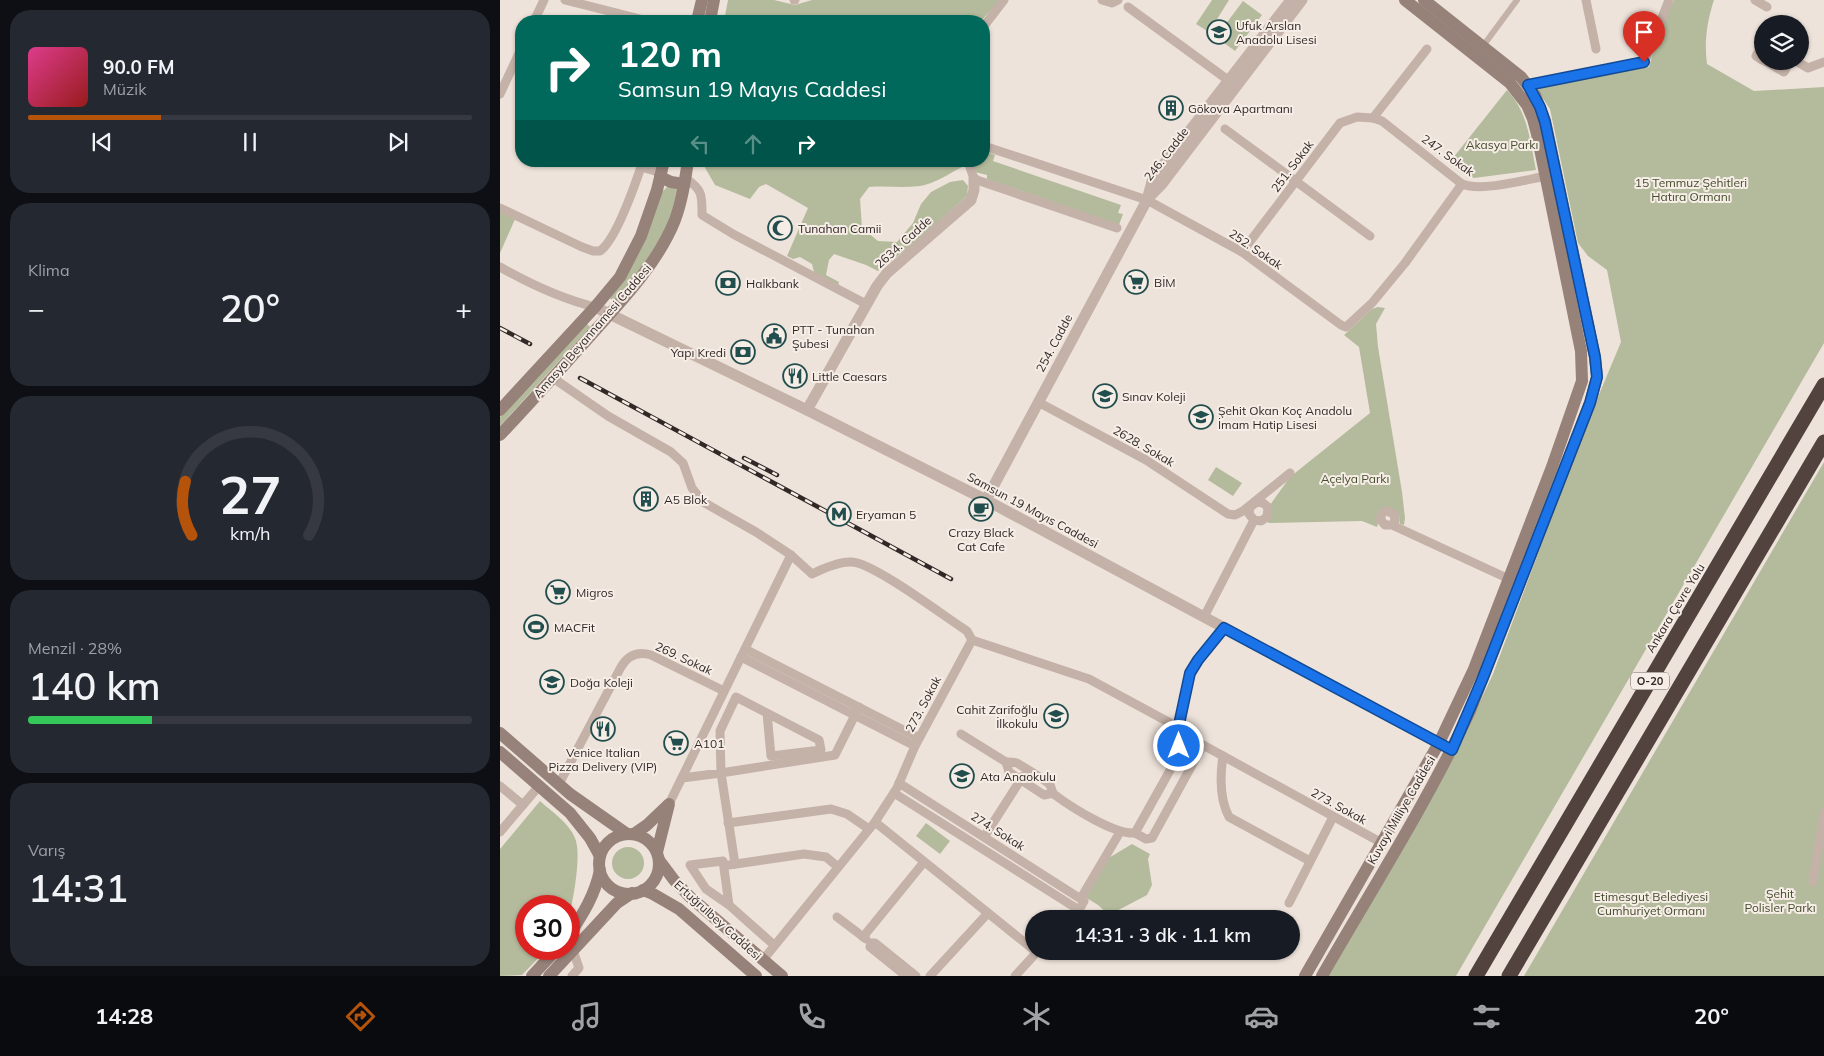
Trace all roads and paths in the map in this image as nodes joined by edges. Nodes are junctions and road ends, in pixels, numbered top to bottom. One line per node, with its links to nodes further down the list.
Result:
1 (544, 0): 18 (street)
2 (565, 0): 19 (street)
3 (702, 0): 20 (main road)
4 (714, 0): 21 (main road)
5 (1004, 0): 22 (street)
6 (1102, 0): 7 (street)
7 (1118, 0)
8 (1291, 0): 29 (street, 246. Cadde)
9 (1302, 0): 43 (street, 246. Cadde)
10 (1405, 0): 39 (main road, Kuvayi Milliye Caddesi)
11 (1424, 0): 23 (main road, Kuvayi Milliye Caddesi)
12 (1517, 0): 23 (street)
13 (1586, 0): 25 (street)
14 (1669, 0): 30 (street)
15 (1755, 0): 17 (street)
16 (1128, 7): 29 (street)
17 (1767, 8)
18 (537, 15)
19 (624, 15)
20 (698, 15)
21 (711, 15)
22 (990, 18)
23 (1483, 46): 30 (main road, Kuvayi Milliye Caddesi)
24 (1427, 48): 32 (street)
25 (1596, 49)
26 (515, 62): 31 (street)
27 (1824, 62): 28 (street)
28 (1809, 68)
29 (1228, 80): 43 (street, 246. Cadde)
30 (1528, 85): 49 (main road, Kuvayi Milliye Caddesi)
31 (500, 94)
32 (1374, 118): 41 (street, 251. Sokak); 42 (street, 247. Sokak)
33 (1225, 129): 41 (street)
34 (990, 148): 43 (street, 252. Sokak)
35 (641, 167): 44 (street)
36 (970, 167): 40 (street)
37 (662, 169): 51 (main road, Amasya Beyannamesi Caddesi)
38 (686, 174): 50 (street); 52 (main road, Amasya Beyannamesi Caddesi)
39 (1546, 176): 42 (street, 247. Sokak); 49 (main road, Kuvayi Milliye Caddesi)
40 (974, 179): 45 (street); 50 (street, 2634. Cadde)
41 (1296, 182): 46 (street); 47 (street, 251. Sokak)
42 (1462, 184): 47 (street, 252. Sokak)
43 (1147, 200): 47 (street, 252. Sokak); 55 (street, 254. Cadde)
44 (500, 208)
45 (1117, 228)
46 (1370, 236)
47 (1242, 252)
48 (500, 267): 51 (street)
49 (1573, 280): 66 (main road, Kuvayi Milliye Caddesi); 81 (main road, Kuvayi Milliye Caddesi)
50 (866, 304): 57 (street, 2634. Cadde)
51 (595, 307): 52 (street, Samsun 19 Mayıs Caddesi); 56 (main road, Amasya Beyannamesi Caddesi)
52 (610, 314): 53 (main road, Amasya Beyannamesi Caddesi); 57 (street, Samsun 19 Mayıs Caddesi)
53 (553, 378): 58 (main road, Amasya Beyannamesi Caddesi); 65 (street)
54 (1824, 386): 144 (highway, Ankara Çevre Yolu / O-20)
55 (1038, 402): 61 (street, 254. Cadde); 62 (street, 2628. Sokak)
56 (500, 410)
57 (807, 410): 61 (street, Samsun 19 Mayıs Caddesi)
58 (500, 435)
59 (1824, 442): 145 (highway, O-20)
60 (1290, 473): 62 (street)
61 (986, 500): 67 (street, Samsun 19 Mayıs Caddesi)
62 (1254, 503): 63 (street); 63 (street)
63 (1254, 520): 67 (street)
64 (1392, 525): 66 (street)
65 (790, 555): 69 (street); 70 (street)
66 (1509, 579): 78 (main road, Kuvayi Milliye Caddesi)
67 (1204, 617): 68 (street, Samsun 19 Mayıs Caddesi)
68 (1224, 628): 74 (street); 78 (street, Samsun 19 Mayıs Caddesi)
69 (972, 640): 74 (street); 77 (street, 273. Sokak)
70 (743, 653): 71 (street); 72 (street)
71 (724, 691): 87 (street); 90 (street, 269. Sokak)
72 (857, 711): 77 (street); 86 (street)
73 (767, 713): 73 (street); 86 (street)
74 (1178, 729): 80 (street)
75 (500, 733): 90 (main road)
76 (961, 734): 84 (street)
77 (917, 742): 89 (street, 273. Sokak)
78 (1439, 743): 81 (street, Samsun 19 Mayıs Caddesi); 106 (main road, Kuvayi Milliye Caddesi)
79 (1203, 745): 80 (street); 83 (street, 273. Sokak); 103 (street)
80 (1179, 746): 103 (street)
81 (1452, 750): 143 (main road, Kuvayi Milliye Caddesi)
82 (500, 752): 92 (main road)
83 (1223, 756): 98 (street, 273. Sokak); 109 (street)
84 (1006, 762): 85 (street); 88 (street)
85 (1027, 770): 88 (street); 94 (street)
86 (720, 773): 87 (street); 99 (street)
87 (682, 778): 95 (street)
88 (1021, 780): 94 (street); 105 (street)
89 (899, 783): 93 (street, 273. Sokak); 105 (street, 274. Sokak)
90 (559, 784): 104 (main road)
91 (500, 786): 96 (street)
92 (539, 786): 96 (street); 107 (main road)
93 (894, 793): 100 (street, 273. Sokak); 120 (street, 274. Sokak)
94 (1053, 793): 102 (street)
95 (669, 804): 104 (main road); 108 (main road)
96 (522, 805): 101 (street)
97 (1824, 813): 115 (street)
98 (1333, 816): 106 (street, 273. Sokak); 109 (street)
99 (728, 823): 100 (street); 111 (street)
100 (872, 825): 110 (street); 113 (street, 273. Sokak)
101 (500, 832)
102 (1120, 832): 103 (street); 117 (street)
103 (1134, 833)
104 (630, 834): 107 (main road); 108 (main road)
105 (984, 836): 117 (street, 274. Sokak)
106 (1382, 843): 142 (main road, Kuvayi Milliye Caddesi)
107 (600, 856): 114 (main road)
108 (658, 856): 116 (main road); 131 (main road, Ertuğrulbey Caddesi)
109 (1310, 861): 118 (street)
110 (924, 862): 121 (street); 124 (street)
111 (735, 864): 112 (street); 113 (street)
112 (724, 866): 119 (street); 119 (street)
113 (838, 867): 127 (street, 273. Sokak)
114 (600, 870): 116 (main road); 123 (main road)
115 (1813, 882)
116 (638, 892): 126 (main road); 136 (main road, Ertuğrulbey Caddesi)
117 (1082, 899): 120 (street)
118 (1289, 903)
119 (729, 905): 127 (street)
120 (1078, 910)
121 (988, 913): 125 (street); 140 (street)
122 (837, 916): 124 (street)
123 (580, 919)
124 (867, 940): 138 (street); 139 (street)
125 (1025, 942)
126 (580, 943)
127 (774, 945): 131 (street, 273. Sokak)
128 (547, 960): 133 (main road)
129 (564, 960): 134 (main road)
130 (577, 960): 135 (street)
131 (763, 960): 137 (main road, Ertuğrulbey Caddesi)
132 (1028, 960): 141 (street)
133 (532, 976)
134 (549, 976)
135 (572, 976)
136 (756, 976)
137 (782, 976)
138 (906, 976)
139 (916, 976)
140 (930, 976)
141 (1014, 976)
142 (1305, 976)
143 (1322, 976)
144 (1476, 976)
145 (1508, 976)

